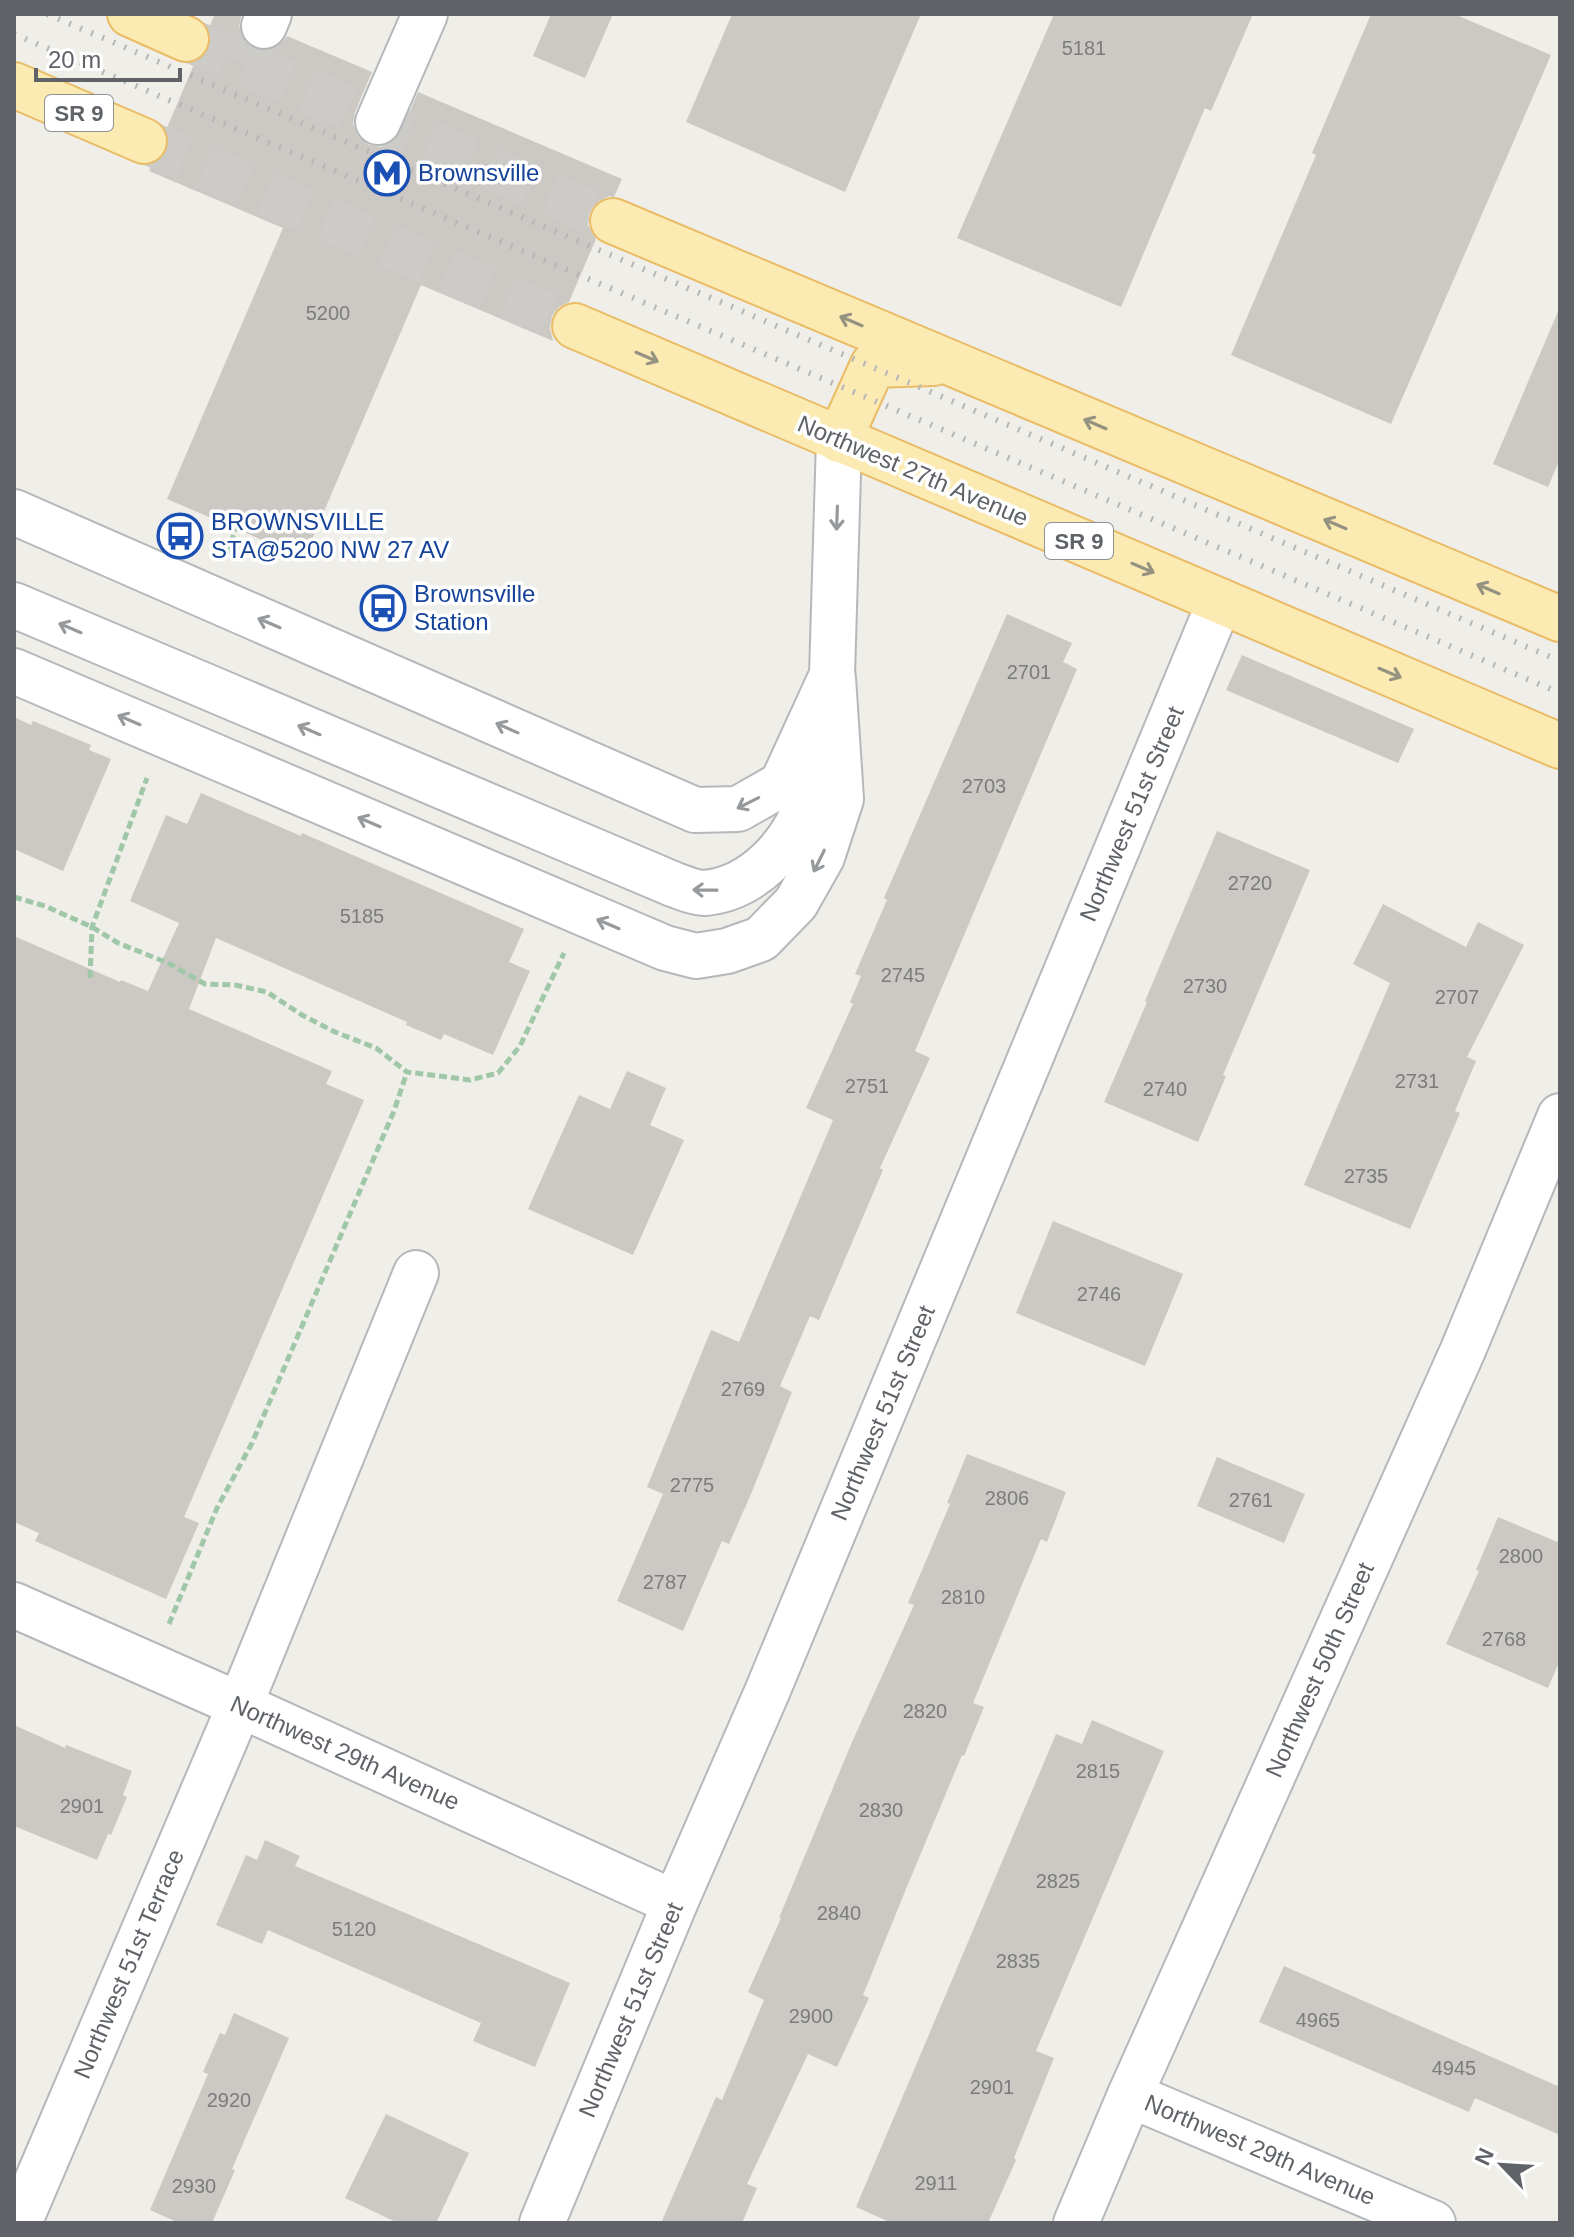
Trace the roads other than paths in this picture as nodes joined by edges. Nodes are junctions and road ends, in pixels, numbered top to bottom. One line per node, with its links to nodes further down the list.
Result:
1 (130, 14): 3 (main road)
2 (425, 14): 5 (street)
3 (186, 39)
4 (14, 85): 6 (main road, SR 9)
5 (378, 122)
6 (144, 141)
7 (613, 221): 9 (main road, one-way to 7)
8 (575, 326): 10 (main road, Northwest 27th Avenue / SR 9, one-way to 10)
9 (949, 362): 10 (main road); 14 (main road, one-way to 9)
10 (839, 440): 12 (main road, Northwest 27th Avenue / SR 9, one-way to 12); 16 (street, one-way to 16)
11 (14, 512): 16 (street, one-way to 11)
12 (1220, 601): 17 (main road, Northwest 27th Avenue / SR 9, one-way to 17); 22 (street, Northwest 51st Street)
13 (14, 605): 16 (street, one-way to 13)
14 (1560, 619)
15 (14, 671): 16 (street, one-way to 15)
16 (832, 675)
17 (1560, 746)
18 (1560, 1116): 23 (street, Northwest 50th Street)
19 (416, 1273): 21 (street, Northwest 51st Terrace)
20 (14, 1605): 21 (street, Northwest 29th Avenue)
21 (240, 1705): 22 (street, Northwest 29th Avenue); 24 (street, Northwest 51st Terrace)
22 (675, 1903): 25 (street, Northwest 51st Street)
23 (1130, 2095): 26 (street, Northwest 50th Street); 27 (street, Northwest 29th Avenue)
24 (19, 2223)
25 (542, 2223)
26 (1076, 2223)
27 (1433, 2223)

